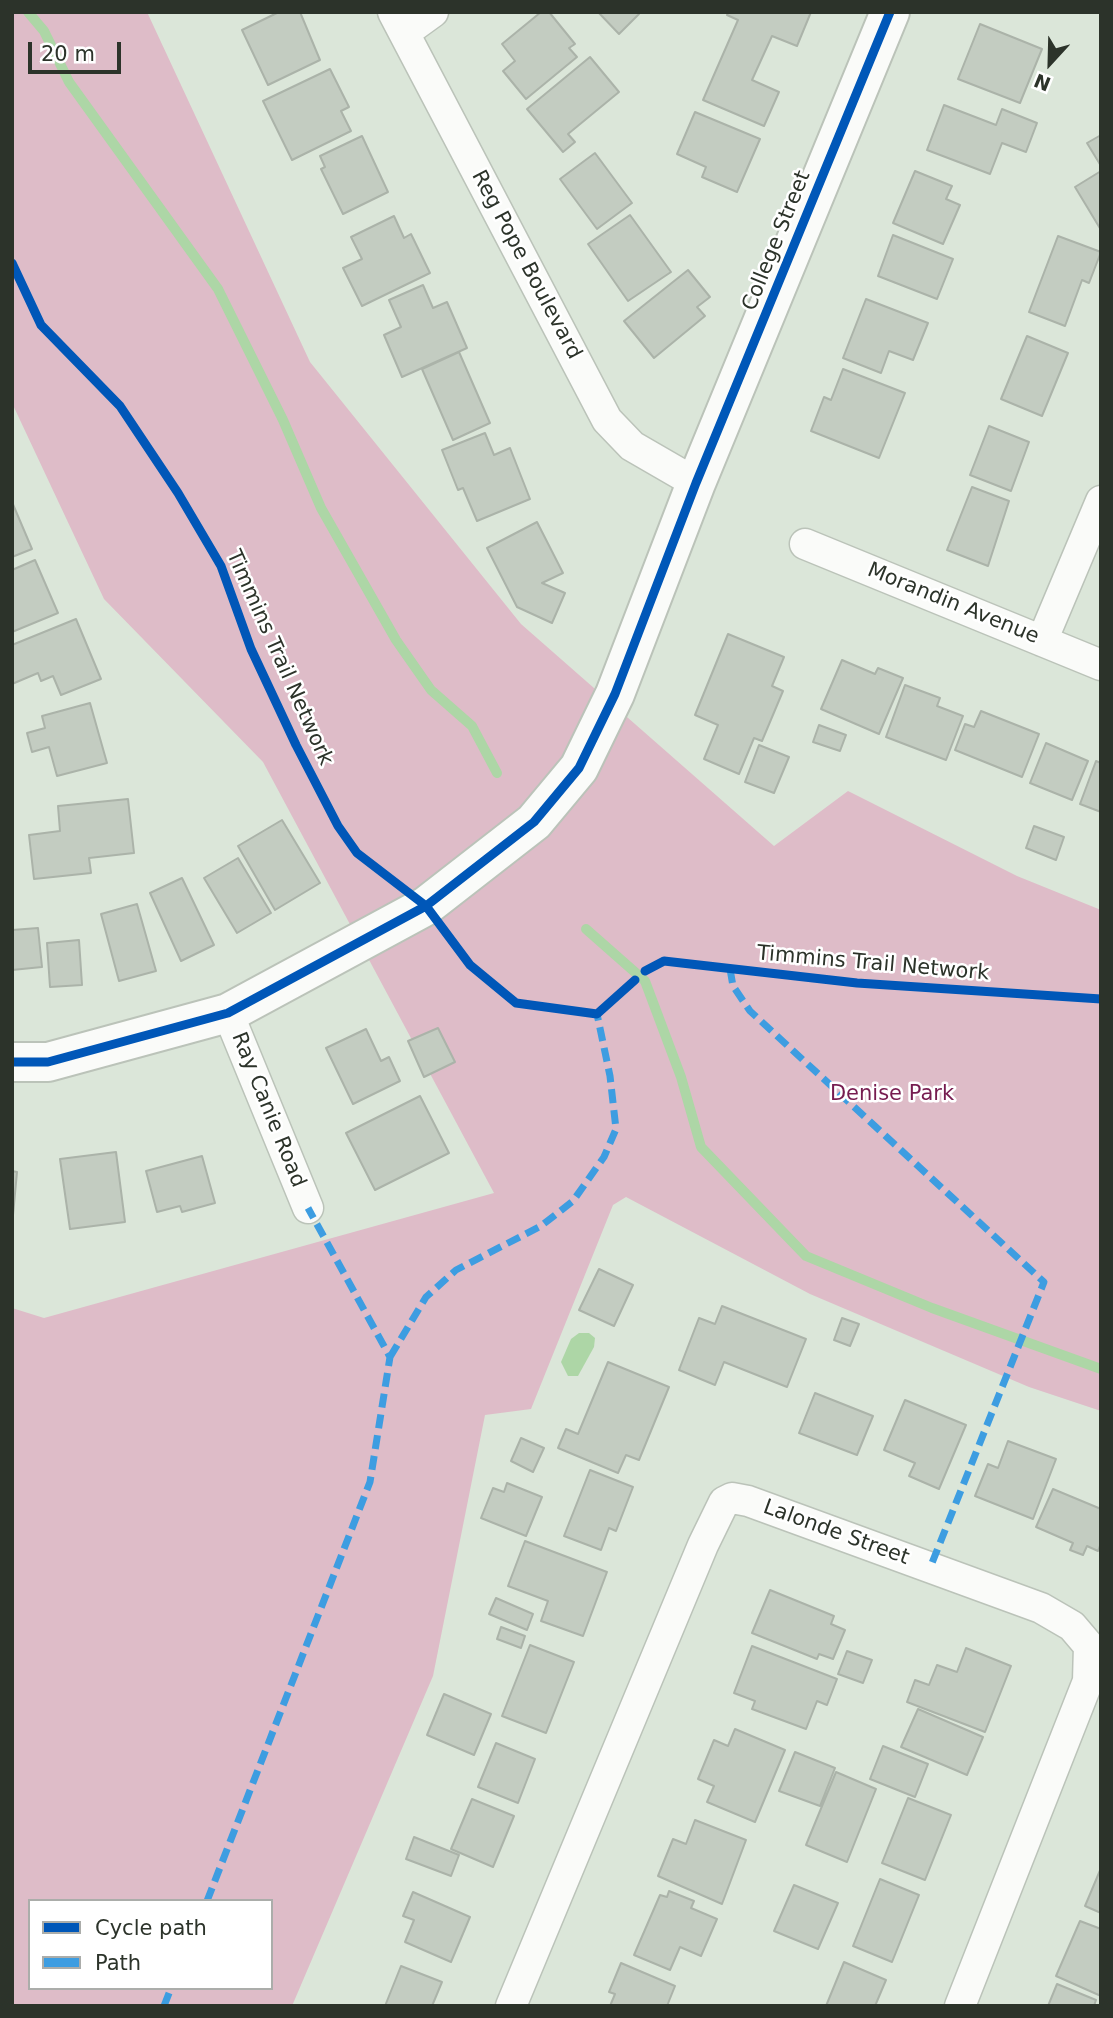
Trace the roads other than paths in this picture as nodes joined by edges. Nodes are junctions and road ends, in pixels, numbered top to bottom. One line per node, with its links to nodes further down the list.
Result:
1 (433, 12): 3 (street)
2 (890, 12): 4 (street, College Street)
3 (399, 22): 4 (street, Reg Pope Boulevard)
4 (696, 483): 9 (street, College Street)
5 (1101, 501): 7 (street)
6 (805, 544): 7 (street, Morandin Avenue)
7 (1042, 640): 8 (street, Morandin Avenue)
8 (1101, 665)
9 (228, 1013): 10 (street, College Street); 11 (street, Ray Canie Road)
10 (12, 1062)
11 (307, 1208)
12 (511, 2006): 13 (street, Lalonde Street)
13 (960, 2006)

